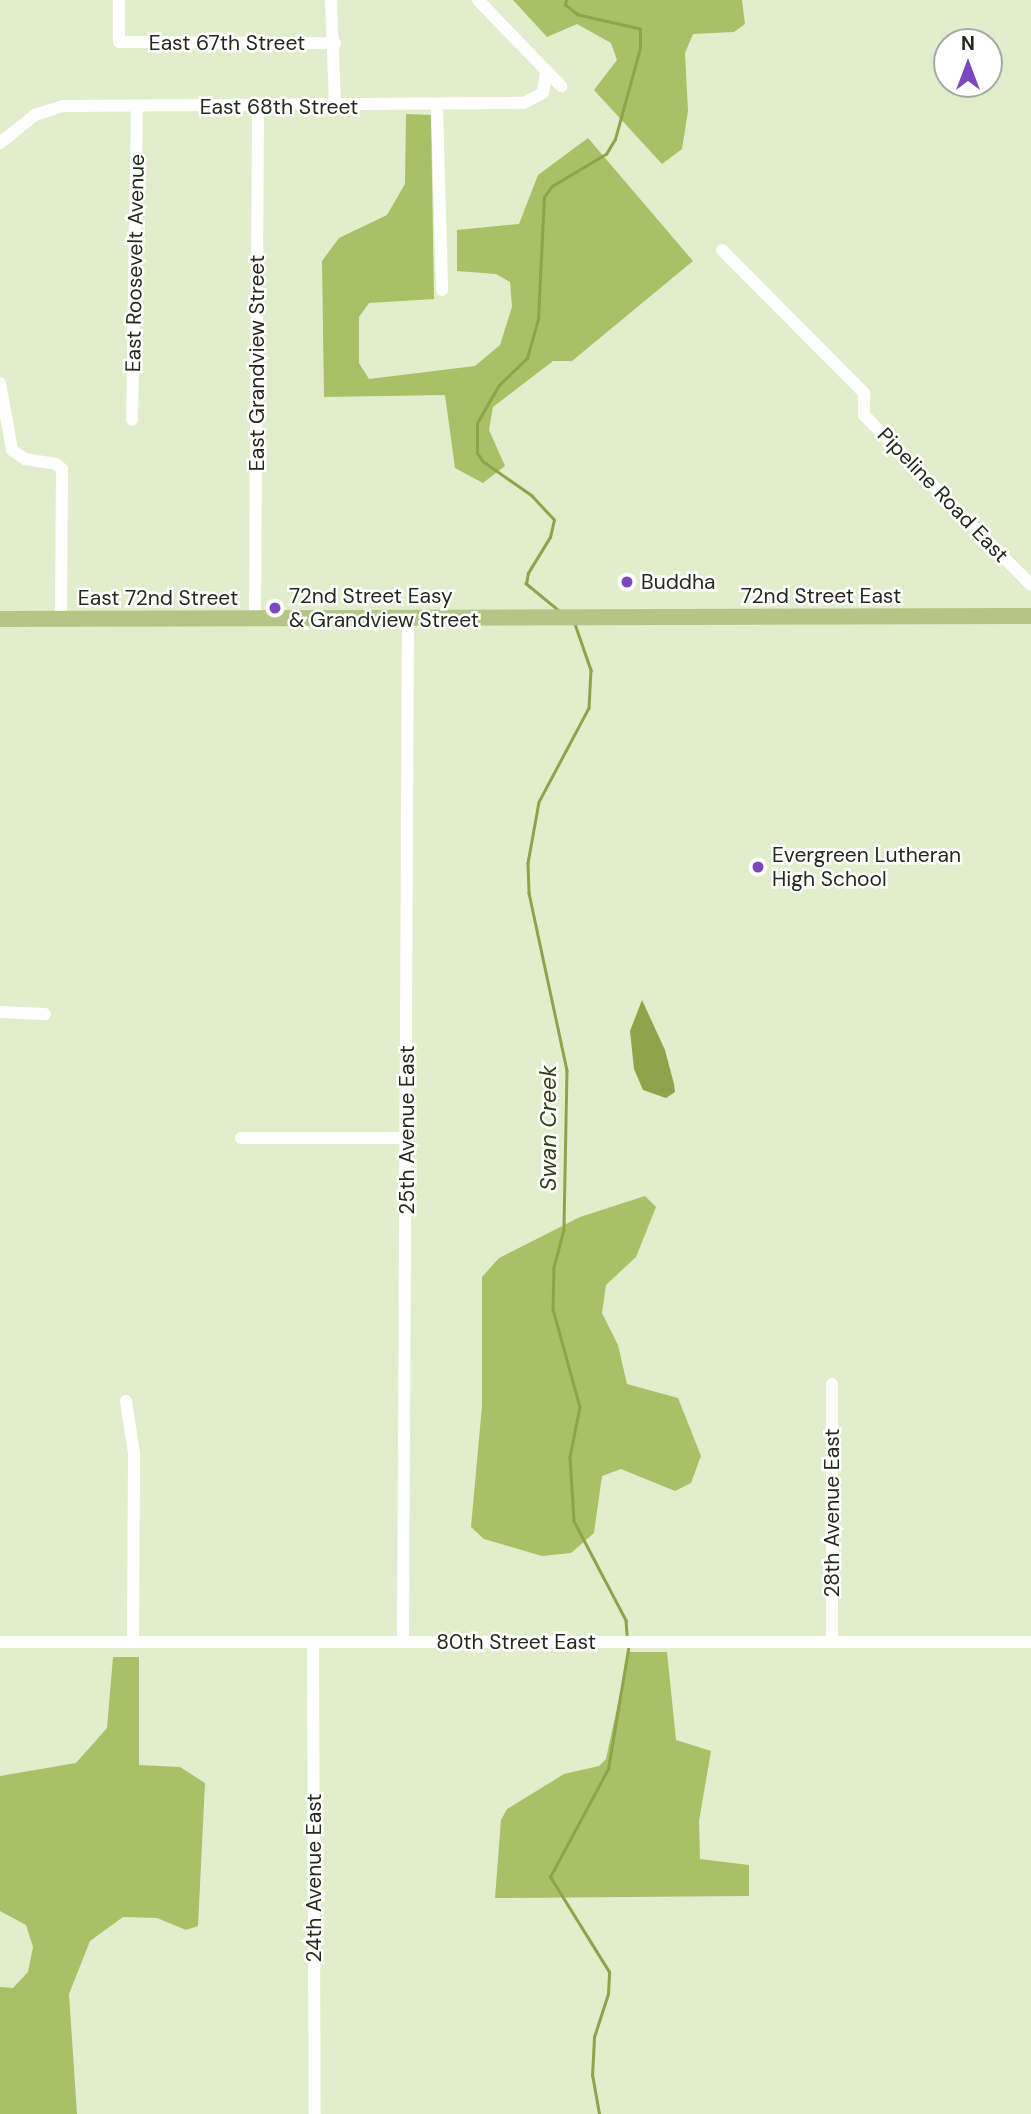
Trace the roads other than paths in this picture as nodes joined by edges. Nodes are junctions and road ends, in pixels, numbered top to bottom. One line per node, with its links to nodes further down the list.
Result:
1 (119, 0): 4 (street, East 67th Street)
2 (331, 0): 4 (street)
3 (478, 0): 5 (street)
4 (335, 43): 7 (street)
5 (546, 71): 6 (street); 9 (street, East 68th Street)
6 (561, 86)
7 (335, 106): 9 (street, East 68th Street); 10 (street, East 68th Street)
8 (137, 107): 10 (street, East 68th Street); 11 (street, East 68th Street); 15 (street, East Roosevelt Avenue)
9 (437, 107): 13 (street)
10 (258, 108): 20 (street, East Grandview Street)
11 (0, 143)
12 (722, 250): 17 (street, Pipeline Road East)
13 (442, 290)
14 (0, 383): 16 (street)
15 (132, 420)
16 (5, 445): 23 (street)
17 (1031, 586)
18 (1031, 616): 19 (main road, 72nd Street East)
19 (568, 617): 21 (main road, East 72nd Street)
20 (255, 618): 21 (main road, East 72nd Street); 23 (main road, East 72nd Street)
21 (408, 618): 27 (street, 25th Avenue East)
22 (0, 620): 23 (main road, East 72nd Street)
23 (61, 620)
24 (0, 1012): 25 (street)
25 (45, 1014)
26 (241, 1138): 27 (street)
27 (408, 1138): 33 (street, 25th Avenue East)
28 (832, 1384): 34 (street, 28th Avenue East)
29 (126, 1401): 31 (street)
30 (0, 1642): 31 (street, 80th Street East)
31 (132, 1642): 32 (street, 80th Street East)
32 (313, 1642): 33 (street, 80th Street East); 36 (street, 24th Avenue East)
33 (404, 1642): 34 (street, 80th Street East)
34 (832, 1642): 35 (street, 80th Street East)
35 (1031, 1642)
36 (315, 2114)

